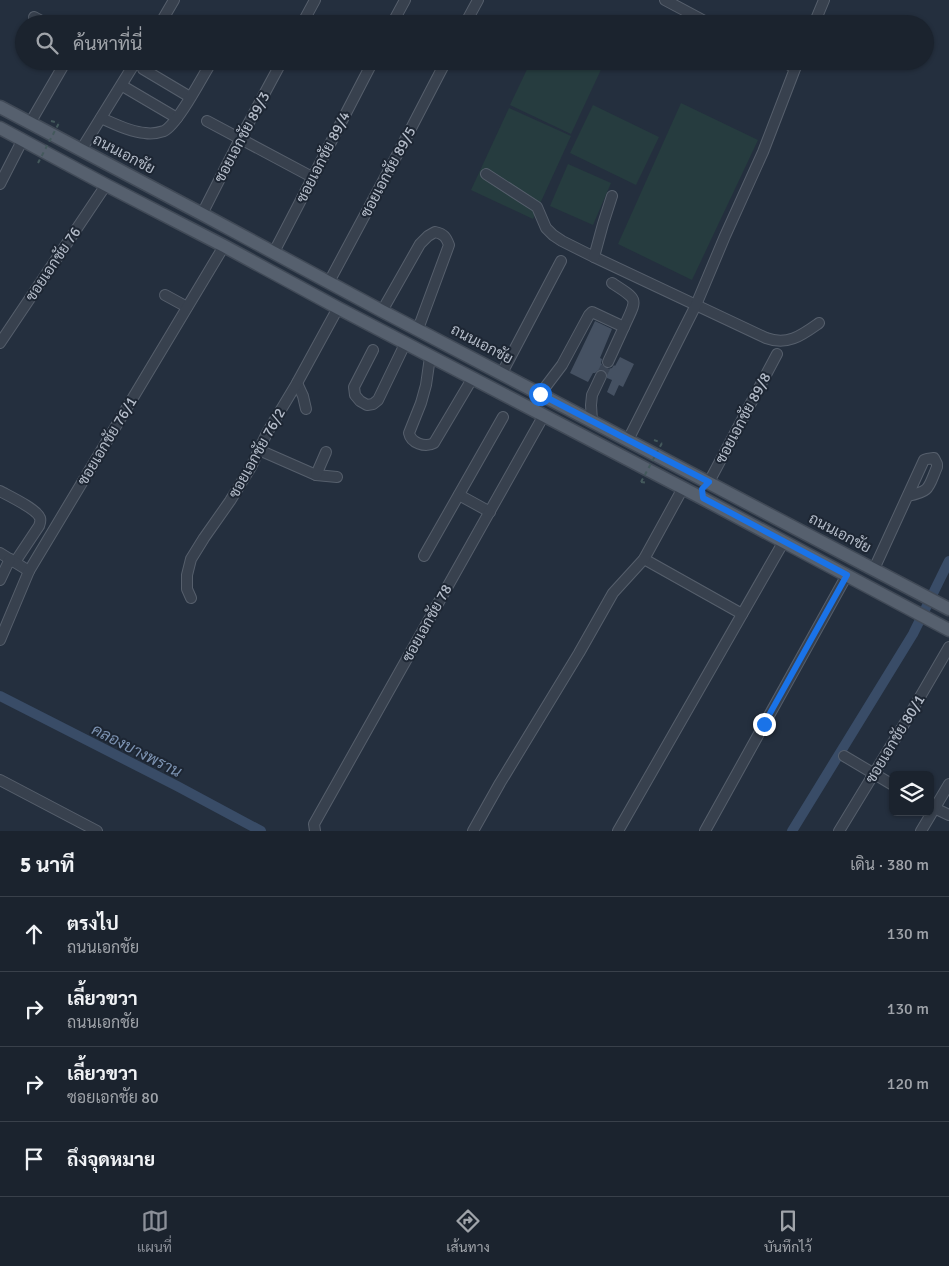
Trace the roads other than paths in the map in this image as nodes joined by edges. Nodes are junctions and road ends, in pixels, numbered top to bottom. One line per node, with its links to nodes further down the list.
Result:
1 (174, 0): 7 (street)
2 (315, 0): 8 (street)
3 (405, 0): 9 (street)
4 (478, 0): 10 (street)
5 (665, 0): 11 (street)
6 (824, 0): 12 (street)
7 (165, 15)
8 (307, 15)
9 (397, 15)
10 (470, 15)
11 (693, 15)
12 (818, 15)
13 (61, 70): 27 (street)
14 (136, 70): 24 (street)
15 (148, 70): 22 (street)
16 (206, 70): 22 (street)
17 (277, 70): 29 (street, ซอยเอกชัย 89/3)
18 (368, 70): 33 (street, ซอยเอกชัย 89/4)
19 (441, 70): 42 (street, ซอยเอกชัย 89/5)
20 (794, 70): 45 (street)
21 (126, 88): 25 (street)
22 (190, 96): 25 (street)
23 (0, 107): 27 (main road, ถนนเอกชัย)
24 (101, 118): 25 (street); 31 (street)
25 (177, 118)
26 (206, 121): 29 (street)
27 (30, 123): 31 (main road, ถนนเอกชัย)
28 (0, 128): 30 (main road)
29 (240, 139): 33 (street); 37 (street, ซอยเอกชัย 89/3)
30 (22, 140): 34 (street); 35 (main road)
31 (81, 150): 37 (main road, ถนนเอกชัย)
32 (486, 174): 40 (street)
33 (312, 177): 39 (street, ซอยเอกชัย 89/4)
34 (0, 184)
35 (106, 185): 38 (main road); 52 (street, ซอยเอกชัย 76)
36 (612, 196): 40 (street)
37 (202, 214): 39 (main road, ถนนเอกชัย)
38 (224, 246): 46 (street, ซอยเอกชัย 76/1); 47 (main road)
39 (274, 252): 42 (main road, ถนนเอกชัย)
40 (594, 257): 45 (street)
41 (561, 261): 58 (street)
42 (329, 282): 48 (main road, ถนนเอกชัย)
43 (612, 283): 50 (street)
44 (165, 295): 46 (street)
45 (696, 305): 49 (street); 67 (street)
46 (187, 307): 86 (street, ซอยเอกชัย 76/1)
47 (338, 308): 53 (main road); 61 (street, ซอยเอกชัย 76/2)
48 (382, 310): 51 (main road, ถนนเอกชัย); 51 (street)
49 (819, 323)
50 (624, 327): 57 (street); 62 (street)
51 (418, 329): 58 (main road, ถนนเอกชัย)
52 (0, 343)
53 (405, 344): 54 (street); 56 (main road)
54 (373, 350)
55 (777, 354): 73 (street, ซอยเอกชัย 89/8)
56 (430, 357): 60 (main road); 60 (street)
57 (608, 362)
58 (502, 373): 62 (main road, ถนนเอกชัย)
59 (601, 376): 66 (street)
60 (472, 379): 64 (main road)
61 (297, 383): 63 (street); 68 (street, ซอยเอกชัย 76/2)
62 (540, 394): 66 (main road, ถนนเอกชัย)
63 (306, 409)
64 (544, 415): 74 (main road); 79 (street, ซอยเอกชัย 78)
65 (503, 417): 76 (street)
66 (592, 421): 67 (main road, ถนนเอกชัย)
67 (628, 440): 70 (main road, ถนนเอกชัย)
68 (259, 450): 71 (street); 89 (street, ซอยเอกชัย 76/2)
69 (326, 452): 71 (street)
70 (685, 470): 73 (main road, ถนนเอกชัย); 74 (main road)
71 (316, 475): 72 (street)
72 (337, 478)
73 (709, 482): 78 (main road); 85 (main road, ถนนเอกชัย)
74 (681, 487): 78 (main road); 83 (street)
75 (0, 492): 84 (street)
76 (459, 494): 79 (street); 82 (street)
77 (908, 496): 77 (street); 85 (street)
78 (703, 498): 80 (main road)
79 (490, 512): 105 (street, ซอยเอกชัย 78)
80 (784, 542): 87 (main road); 91 (street)
81 (0, 553): 84 (street)
82 (424, 556)
83 (644, 559): 91 (street); 106 (street)
84 (13, 561): 86 (street); 88 (street)
85 (874, 569): 90 (main road, ถนนเอกชัย)
86 (29, 571): 93 (street, ซอยเอกชัย 76/1)
87 (847, 575): 92 (main road); 108 (street)
88 (0, 580)
89 (191, 598)
90 (946, 607)
91 (742, 614): 107 (street)
92 (949, 630)
93 (0, 640)
94 (949, 647): 96 (street, ซอยเอกชัย 80/1)
95 (844, 756): 96 (street)
96 (874, 775): 98 (street); 109 (street, ซอยเอกชัย 80/1)
97 (0, 780): 104 (street)
98 (889, 783)
99 (949, 784): 100 (street)
100 (934, 804)
101 (934, 808): 102 (street)
102 (949, 815)
103 (928, 816): 110 (street)
104 (97, 831)
105 (315, 831)
106 (473, 831)
107 (618, 831)
108 (705, 831)
109 (839, 831)
110 (921, 831)

